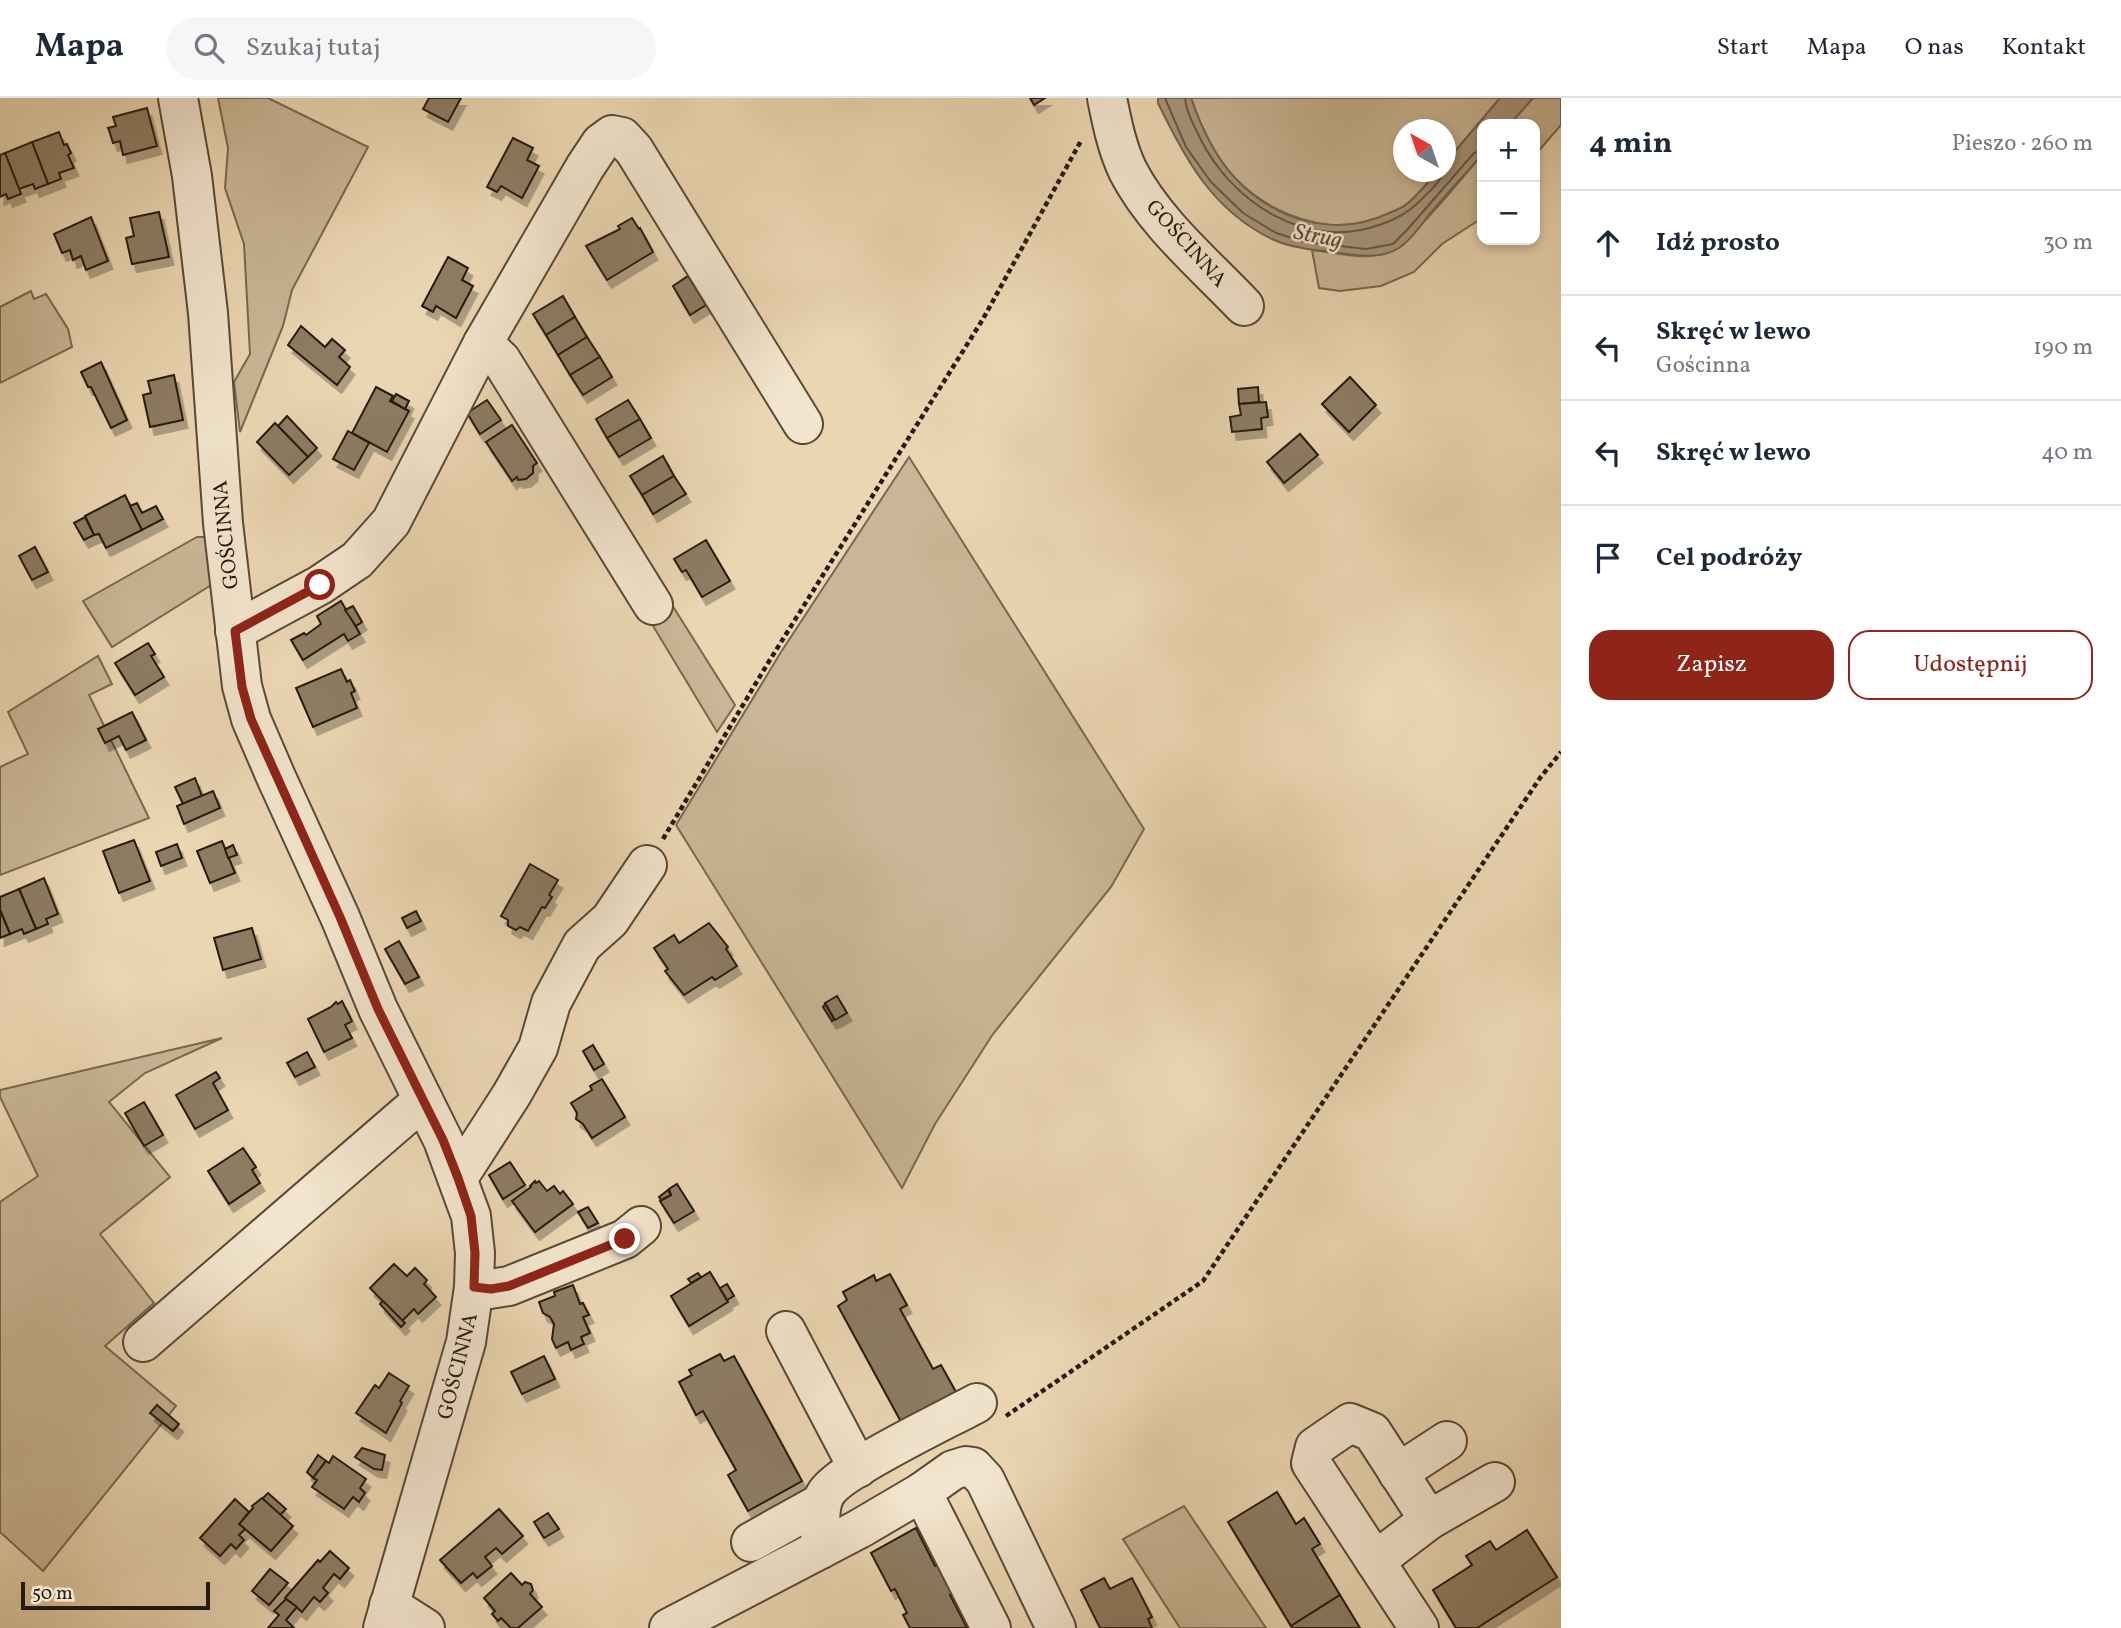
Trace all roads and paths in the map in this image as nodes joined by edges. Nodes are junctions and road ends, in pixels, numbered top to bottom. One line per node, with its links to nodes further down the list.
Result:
1 (178, 98): 8 (street, GOŚCINNA)
2 (1107, 98): 4 (street, GOŚCINNA)
3 (1086, 133): 10 (path)
4 (1244, 306)
5 (483, 343): 6 (street); 7 (street); 8 (street)
6 (803, 424)
7 (653, 605)
8 (235, 631): 11 (street, GOŚCINNA)
9 (1561, 752): 17 (path)
10 (647, 865): 12 (street)
11 (423, 1100): 12 (street, GOŚCINNA); 16 (street)
12 (458, 1178): 14 (street, GOŚCINNA)
13 (641, 1226): 14 (street)
14 (474, 1287): 28 (street, GOŚCINNA)
15 (786, 1331): 19 (street)
16 (143, 1342)
17 (986, 1413): 19 (street)
18 (1447, 1441): 20 (street)
19 (858, 1468): 23 (street)
20 (1398, 1473): 24 (street); 27 (street)
21 (1494, 1482): 24 (street)
22 (922, 1492): 26 (street); 31 (street); 32 (street)
23 (821, 1503): 25 (street); 26 (street)
24 (1429, 1520): 27 (street)
25 (751, 1542)
26 (821, 1549): 30 (street)
27 (1375, 1561): 33 (street)
28 (386, 1616): 29 (street)
29 (425, 1628)
30 (669, 1628)
31 (991, 1628)
32 (1056, 1628)
33 (1419, 1628)

